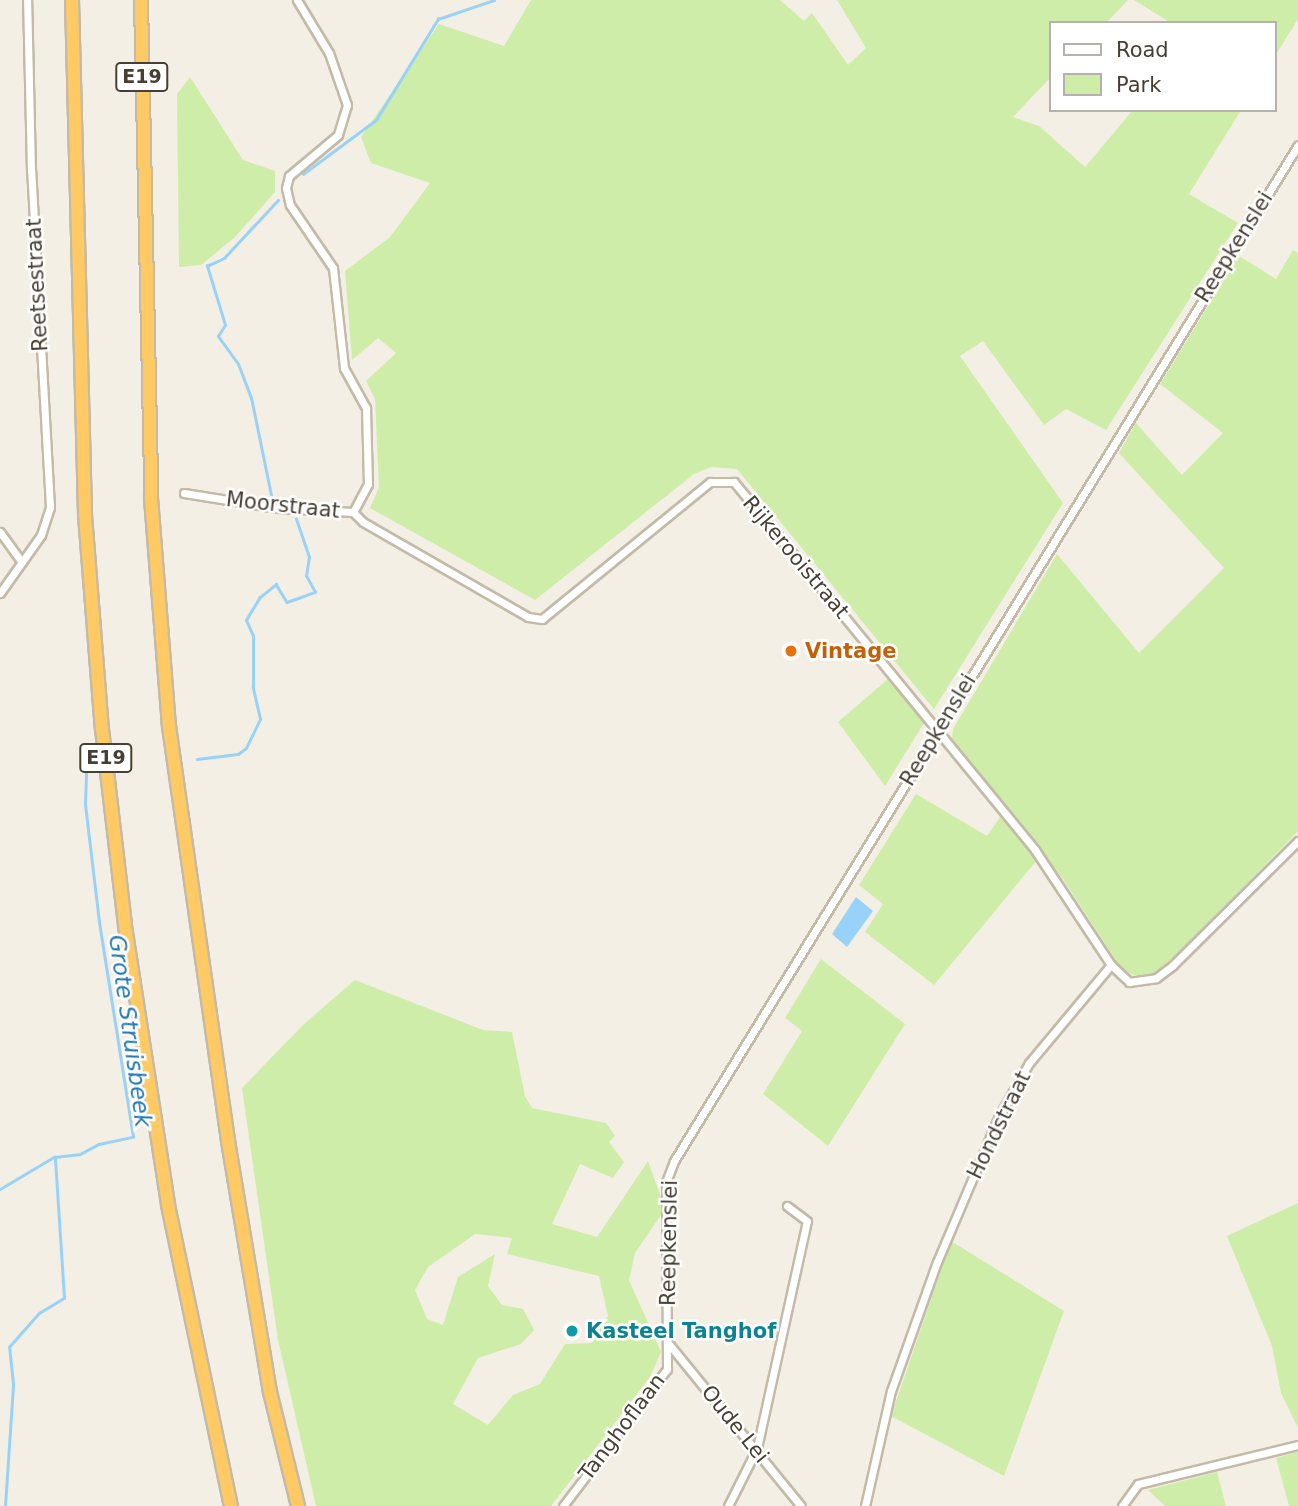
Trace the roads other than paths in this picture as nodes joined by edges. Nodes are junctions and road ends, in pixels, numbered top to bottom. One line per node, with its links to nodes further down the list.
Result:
1 (27, 0): 9 (street, Reetsestraat)
2 (72, 0): 18 (highway, E19)
3 (141, 0): 19 (highway, E19)
4 (297, 0): 7 (street, Moorstraat)
5 (1298, 145): 11 (street, Reepkenslei)
6 (184, 493): 7 (street, Moorstraat)
7 (354, 512): 11 (street, Rijkerooistraat)
8 (0, 532): 9 (street)
9 (22, 562): 10 (street, Reetsestraat)
10 (0, 593)
11 (938, 730): 13 (street, Rijkerooistraat); 15 (street, Reepkenslei)
12 (1298, 841): 13 (street)
13 (1111, 965): 23 (street, Hondstraat)
14 (787, 1206): 17 (street)
15 (668, 1342): 17 (street, Oude Lei); 20 (street, Tanghoflaan)
16 (1298, 1445): 24 (street)
17 (757, 1448): 21 (street); 22 (street, Oude Lei)
18 (231, 1506)
19 (298, 1506)
20 (563, 1506)
21 (728, 1506)
22 (801, 1506)
23 (865, 1506)
24 (1122, 1506)

